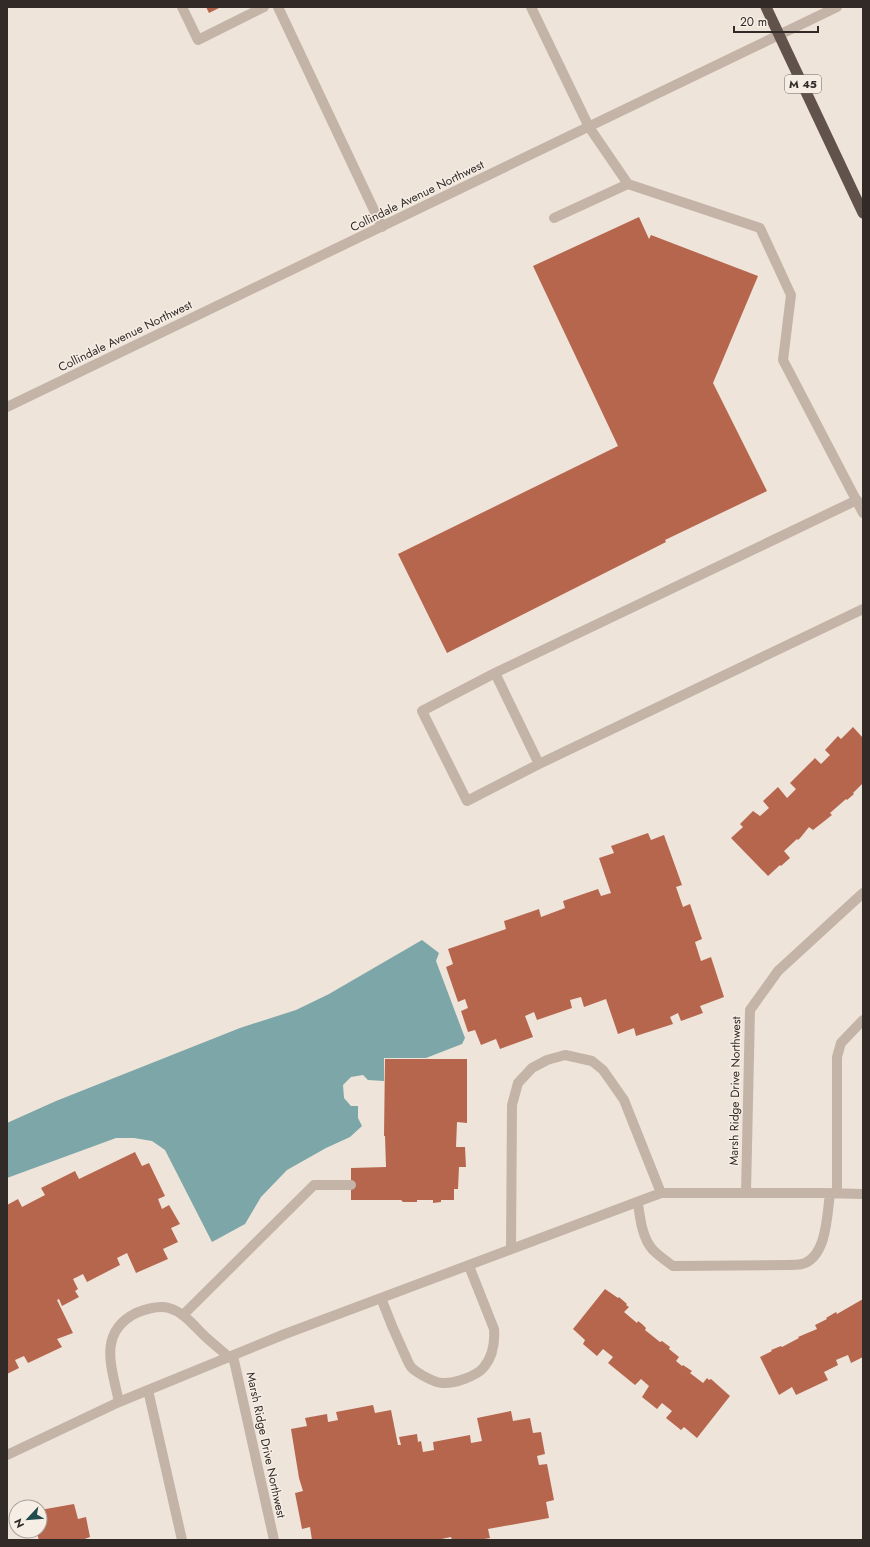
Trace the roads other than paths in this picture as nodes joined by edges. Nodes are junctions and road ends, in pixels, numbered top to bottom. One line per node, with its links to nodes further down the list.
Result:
1 (182, 7): 2 (street)
2 (264, 7)
3 (278, 7): 12 (street)
4 (531, 7): 8 (street)
5 (766, 7): 7 (highway, M 45)
6 (837, 7): 7 (street, Collindale Avenue Northwest)
7 (780, 36): 8 (street, Collindale Avenue Northwest); 10 (highway, M 45)
8 (589, 127): 9 (street); 12 (street, Collindale Avenue Northwest)
9 (628, 184): 11 (street); 14 (street)
10 (863, 213)
11 (554, 218)
12 (382, 227): 13 (street, Collindale Avenue Northwest)
13 (7, 407)
14 (857, 500): 15 (street); 17 (street)
15 (863, 513)
16 (863, 609): 18 (street)
17 (495, 673): 18 (street); 18 (street)
18 (539, 764)
19 (863, 893): 23 (street, Marsh Ridge Drive Northwest)
20 (863, 1020): 24 (street)
21 (351, 1185): 30 (street)
22 (661, 1193): 23 (street); 26 (street); 27 (street)
23 (746, 1193): 24 (street)
24 (834, 1193): 25 (street); 26 (street)
25 (863, 1194)
26 (638, 1203): 27 (street)
27 (511, 1248): 28 (street)
28 (469, 1266): 29 (street); 29 (street)
29 (381, 1298): 31 (street)
30 (183, 1315): 31 (street); 33 (street)
31 (232, 1357): 32 (street); 36 (street, Marsh Ridge Drive Northwest)
32 (148, 1390): 33 (street); 35 (street)
33 (119, 1402): 34 (street)
34 (7, 1455)
35 (182, 1540)
36 (274, 1540)

